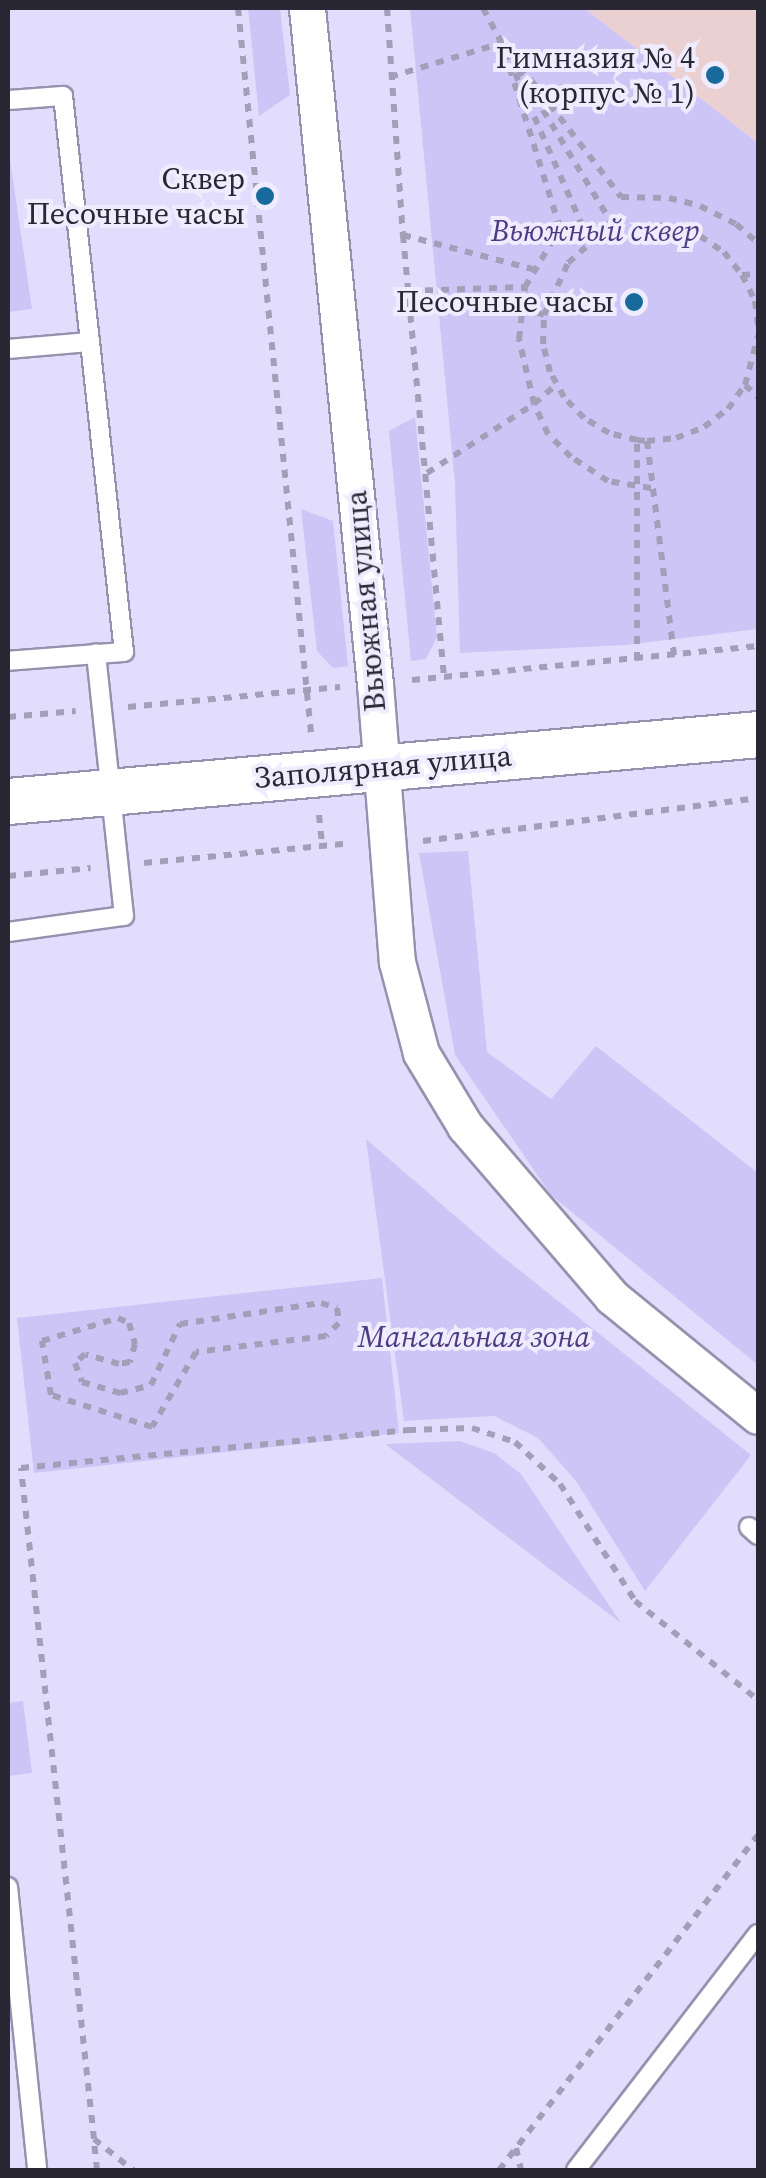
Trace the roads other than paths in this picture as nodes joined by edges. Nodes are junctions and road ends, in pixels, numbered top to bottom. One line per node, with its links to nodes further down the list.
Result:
1 (306, 8): 8 (street, Вьюжная улица)
2 (8, 100): 3 (lane)
3 (89, 342): 4 (lane); 5 (lane)
4 (8, 350)
5 (96, 653): 6 (lane); 9 (lane)
6 (8, 661)
7 (758, 734): 8 (street, Заполярная улица)
8 (380, 769): 9 (street, Заполярная улица); 12 (street, Вьюжная улица)
9 (112, 792): 10 (street, Заполярная улица); 11 (lane)
10 (8, 801)
11 (8, 932)
12 (758, 1416)
13 (8, 1887): 15 (lane)
14 (758, 1934): 16 (lane)
15 (37, 2170)
16 (576, 2170)

